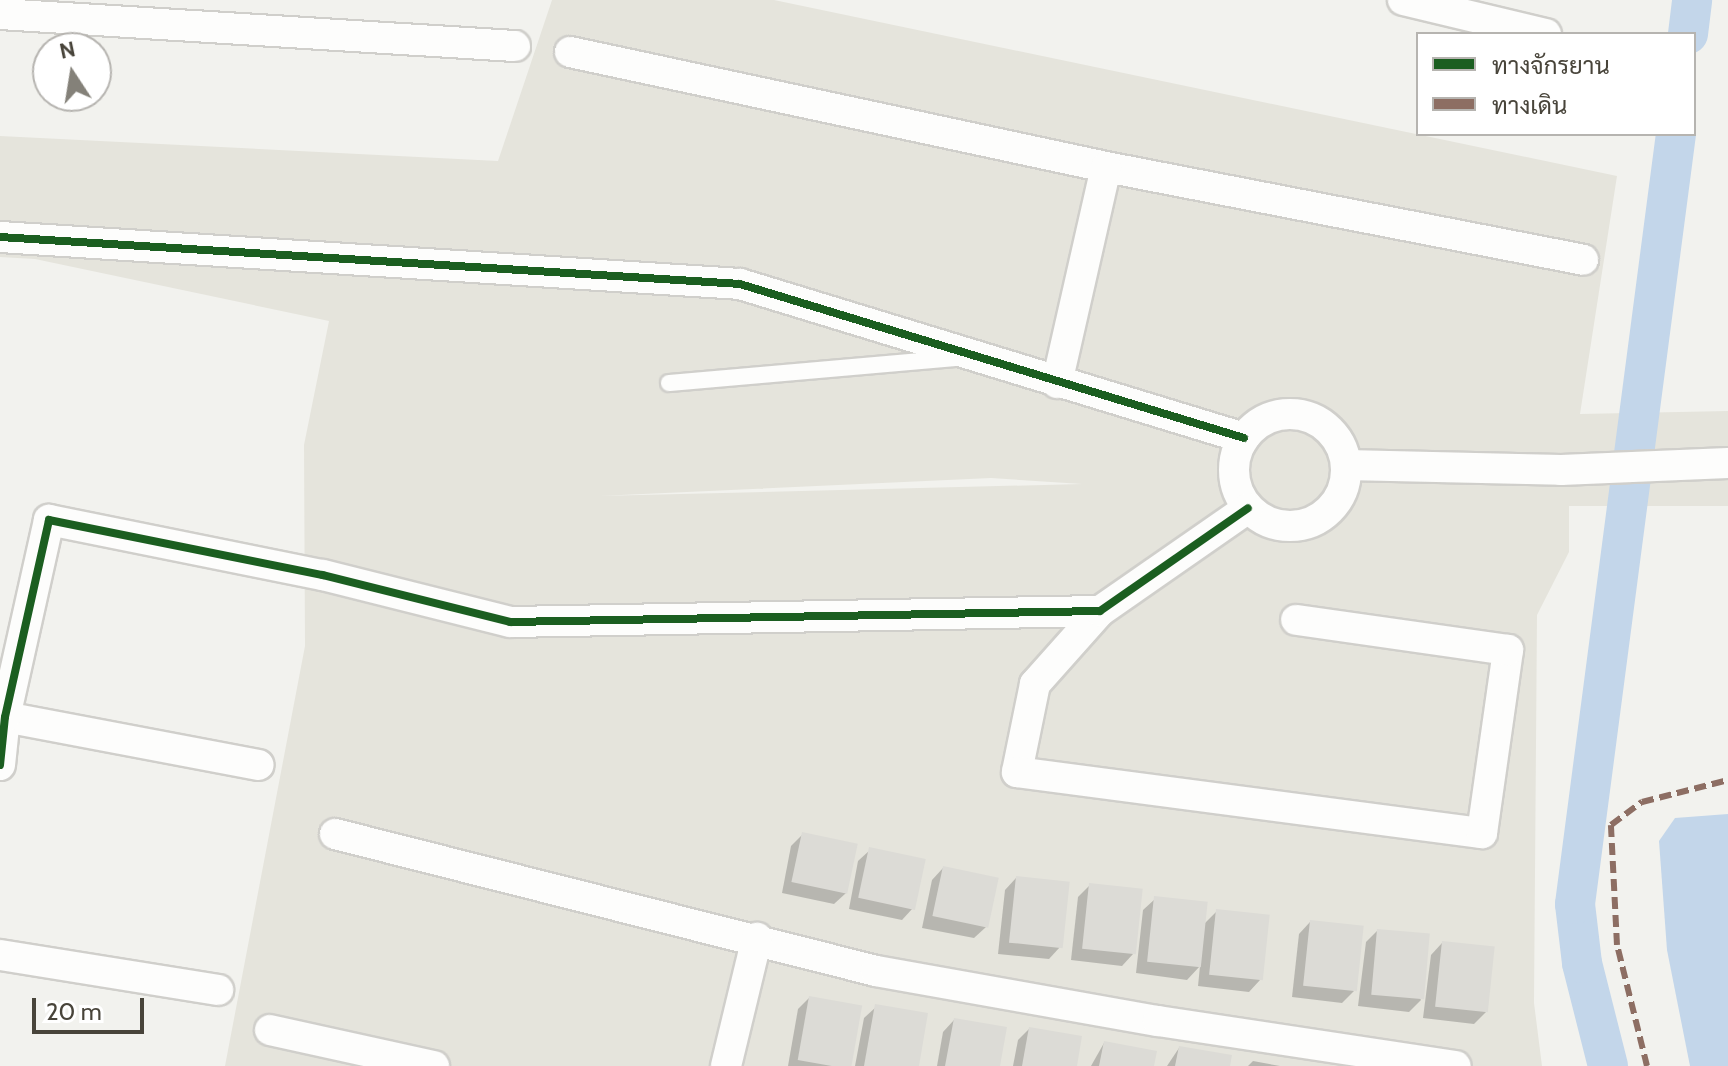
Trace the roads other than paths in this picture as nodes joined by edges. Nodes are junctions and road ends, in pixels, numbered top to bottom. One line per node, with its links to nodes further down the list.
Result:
1 (1403, 0): 3 (street)
2 (0, 14): 4 (street)
3 (1538, 32)
4 (515, 46)
5 (570, 52): 6 (street)
6 (1106, 167): 8 (street); 11 (street)
7 (0, 237): 9 (street)
8 (1583, 260)
9 (973, 357): 10 (lane); 11 (street)
10 (669, 383)
11 (1057, 383): 12 (street)
12 (1244, 438): 14 (street); 15 (street)
13 (1728, 463): 14 (street)
14 (1346, 465): 15 (street)
15 (1248, 508): 16 (street)
16 (1100, 611): 17 (street); 18 (street)
17 (1296, 620)
18 (5, 717): 19 (street); 20 (street)
19 (0, 765)
20 (259, 765)
21 (335, 834): 22 (street)
22 (757, 938): 27 (street); 28 (street)
23 (0, 955): 24 (street)
24 (218, 990)
25 (270, 1030): 26 (street)
26 (434, 1066)
27 (726, 1066)
28 (1456, 1066)

